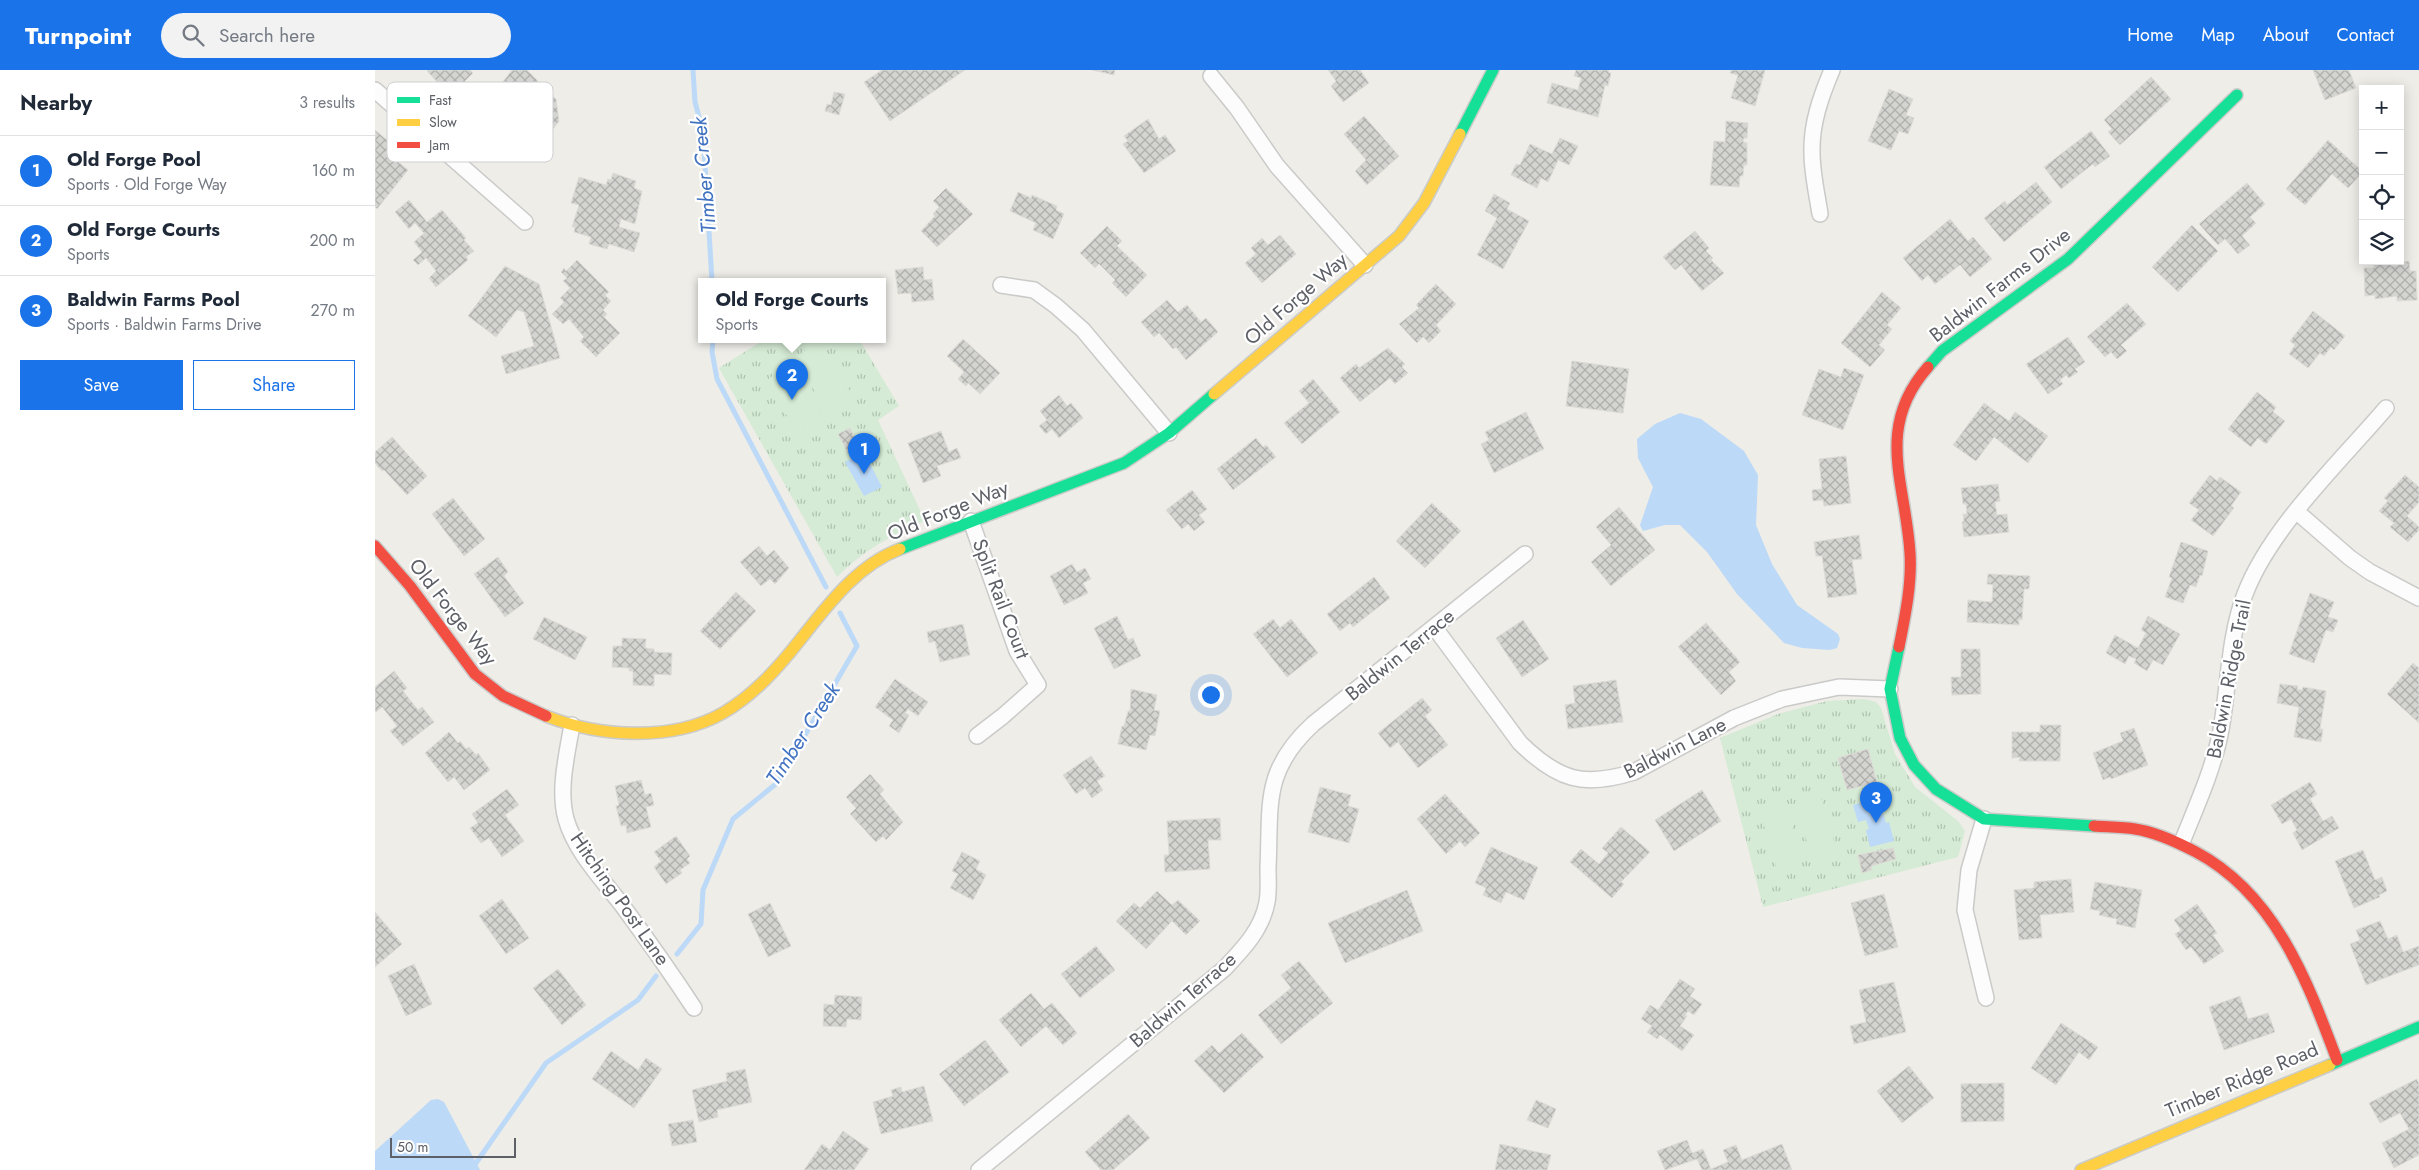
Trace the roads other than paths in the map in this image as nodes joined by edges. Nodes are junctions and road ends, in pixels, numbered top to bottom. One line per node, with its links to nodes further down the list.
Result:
1 (1493, 70): 10 (street, Old Forge Way)
2 (1832, 70): 8 (street)
3 (1211, 76): 10 (street)
4 (375, 90): 6 (street)
5 (2237, 95): 20 (street, Baldwin Farms Drive)
6 (387, 101)
7 (457, 162): 9 (street)
8 (1820, 214)
9 (525, 222)
10 (1365, 265): 13 (street, Old Forge Way)
11 (1001, 285): 13 (street)
12 (2386, 408): 14 (street, Baldwin Ridge Trail)
13 (1169, 434): 15 (street, Old Forge Way)
14 (2296, 511): 18 (street); 24 (street, Baldwin Ridge Trail)
15 (971, 521): 21 (street, Old Forge Way); 22 (street, Split Rail Court)
16 (375, 546): 21 (street, Old Forge Way)
17 (1525, 554): 19 (street, Baldwin Terrace)
18 (2419, 598)
19 (1435, 628): 20 (street, Baldwin Lane); 29 (street, Baldwin Terrace)
20 (1890, 689): 23 (street, Baldwin Farms Drive)
21 (572, 724): 26 (street, Hitching Post Lane)
22 (977, 736)
23 (1984, 819): 24 (street, Baldwin Farms Drive); 25 (street)
24 (2182, 842): 28 (street, Baldwin Farms Drive)
25 (1986, 998)
26 (694, 1008)
27 (2419, 1027): 28 (street, Timber Ridge Road)
28 (2337, 1060): 30 (street, Timber Ridge Road)
29 (979, 1170)
30 (2081, 1170)

